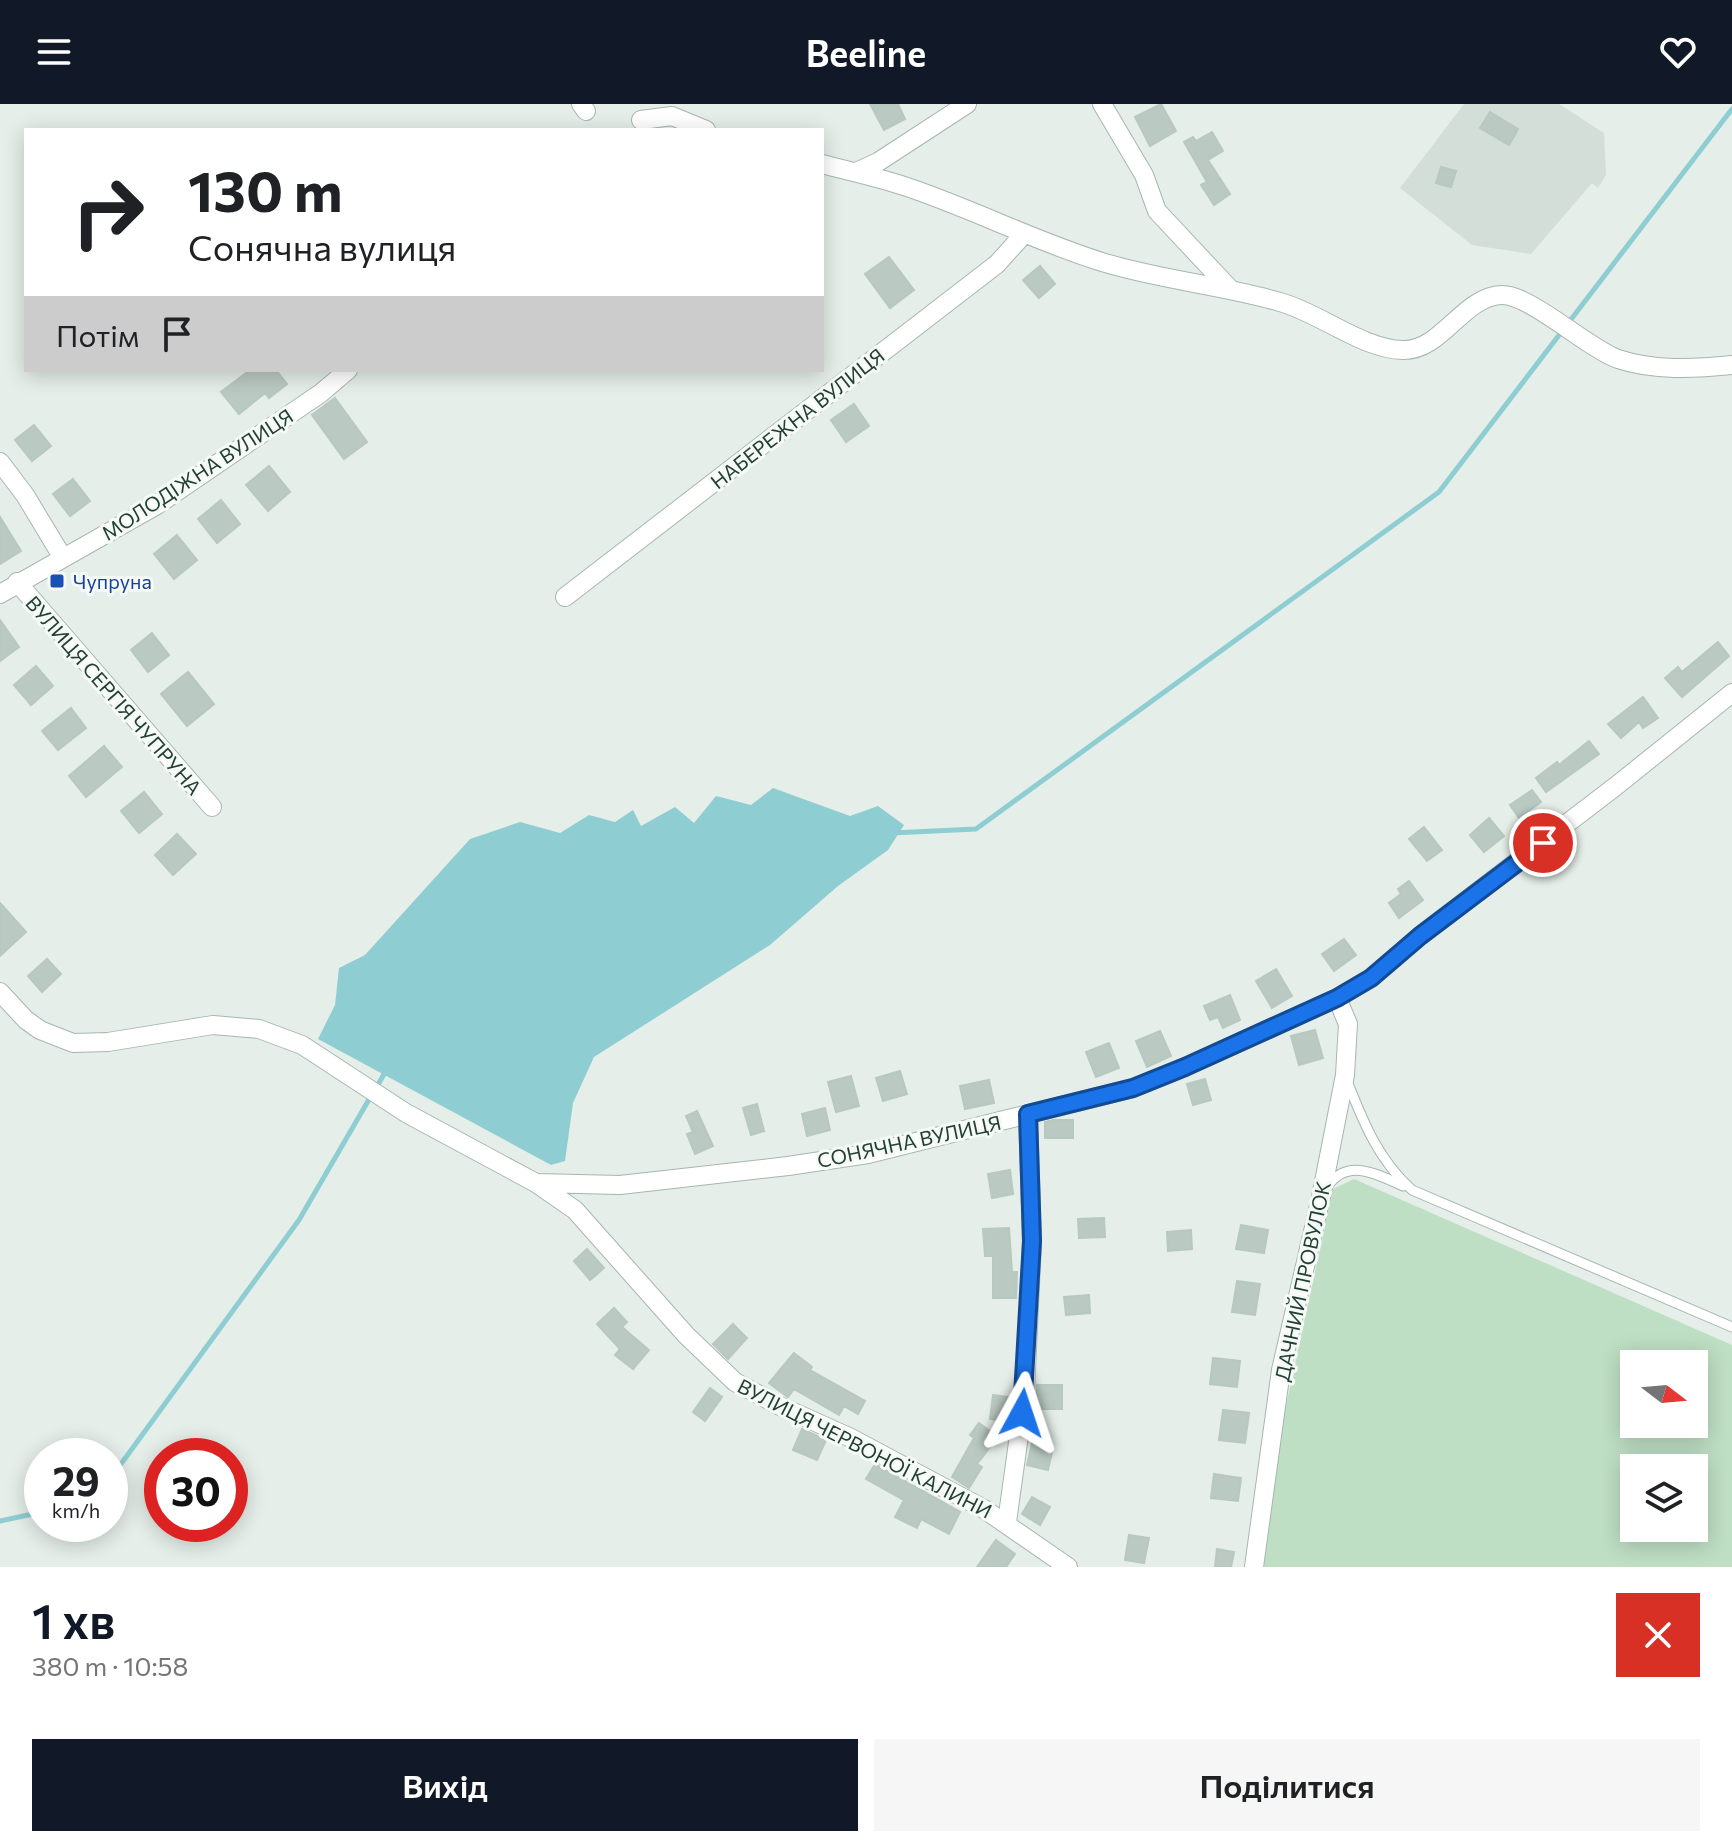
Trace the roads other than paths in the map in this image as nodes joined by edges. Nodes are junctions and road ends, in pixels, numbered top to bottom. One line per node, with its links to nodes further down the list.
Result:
1 (664, 104): 4 (street)
2 (967, 104): 7 (street)
3 (1102, 104): 9 (street)
4 (636, 125): 5 (street)
5 (701, 128)
6 (824, 164): 7 (street)
7 (856, 172): 8 (street)
8 (1024, 234): 9 (street); 16 (street, НАБЕРЕЖНА ВУЛИЦЯ)
9 (1231, 290): 10 (street)
10 (1732, 365)
11 (346, 372): 13 (street, МОЛОДІЖНА ВУЛИЦЯ)
12 (0, 462): 13 (street)
13 (63, 558): 14 (street, МОЛОДІЖНА ВУЛИЦЯ)
14 (17, 582): 15 (street, МОЛОДІЖНА ВУЛИЦЯ); 18 (street, ВУЛИЦЯ СЕРГІЯ ЧУПРУНА)
15 (0, 594)
16 (565, 597)
17 (1732, 693): 20 (street, СОНЯЧНА ВУЛИЦЯ)
18 (212, 807)
19 (0, 992): 23 (street, ВУЛИЦЯ ЧЕРВОНОЇ КАЛИНИ)
20 (1337, 998): 21 (street, ДАЧНИЙ ПРОВУЛОК); 22 (street, СОНЯЧНА ВУЛИЦЯ)
21 (1345, 1075): 24 (lane); 25 (street, ДАЧНИЙ ПРОВУЛОК)
22 (1028, 1114): 23 (street, СОНЯЧНА ВУЛИЦЯ); 27 (street)
23 (536, 1183): 27 (street, ВУЛИЦЯ ЧЕРВОНОЇ КАЛИНИ)
24 (1412, 1190): 25 (lane); 26 (lane)
25 (1321, 1197): 29 (street, ДАЧНИЙ ПРОВУЛОК)
26 (1732, 1327)
27 (1007, 1522): 28 (street, ВУЛИЦЯ ЧЕРВОНОЇ КАЛИНИ)
28 (1068, 1567)
29 (1254, 1567)

